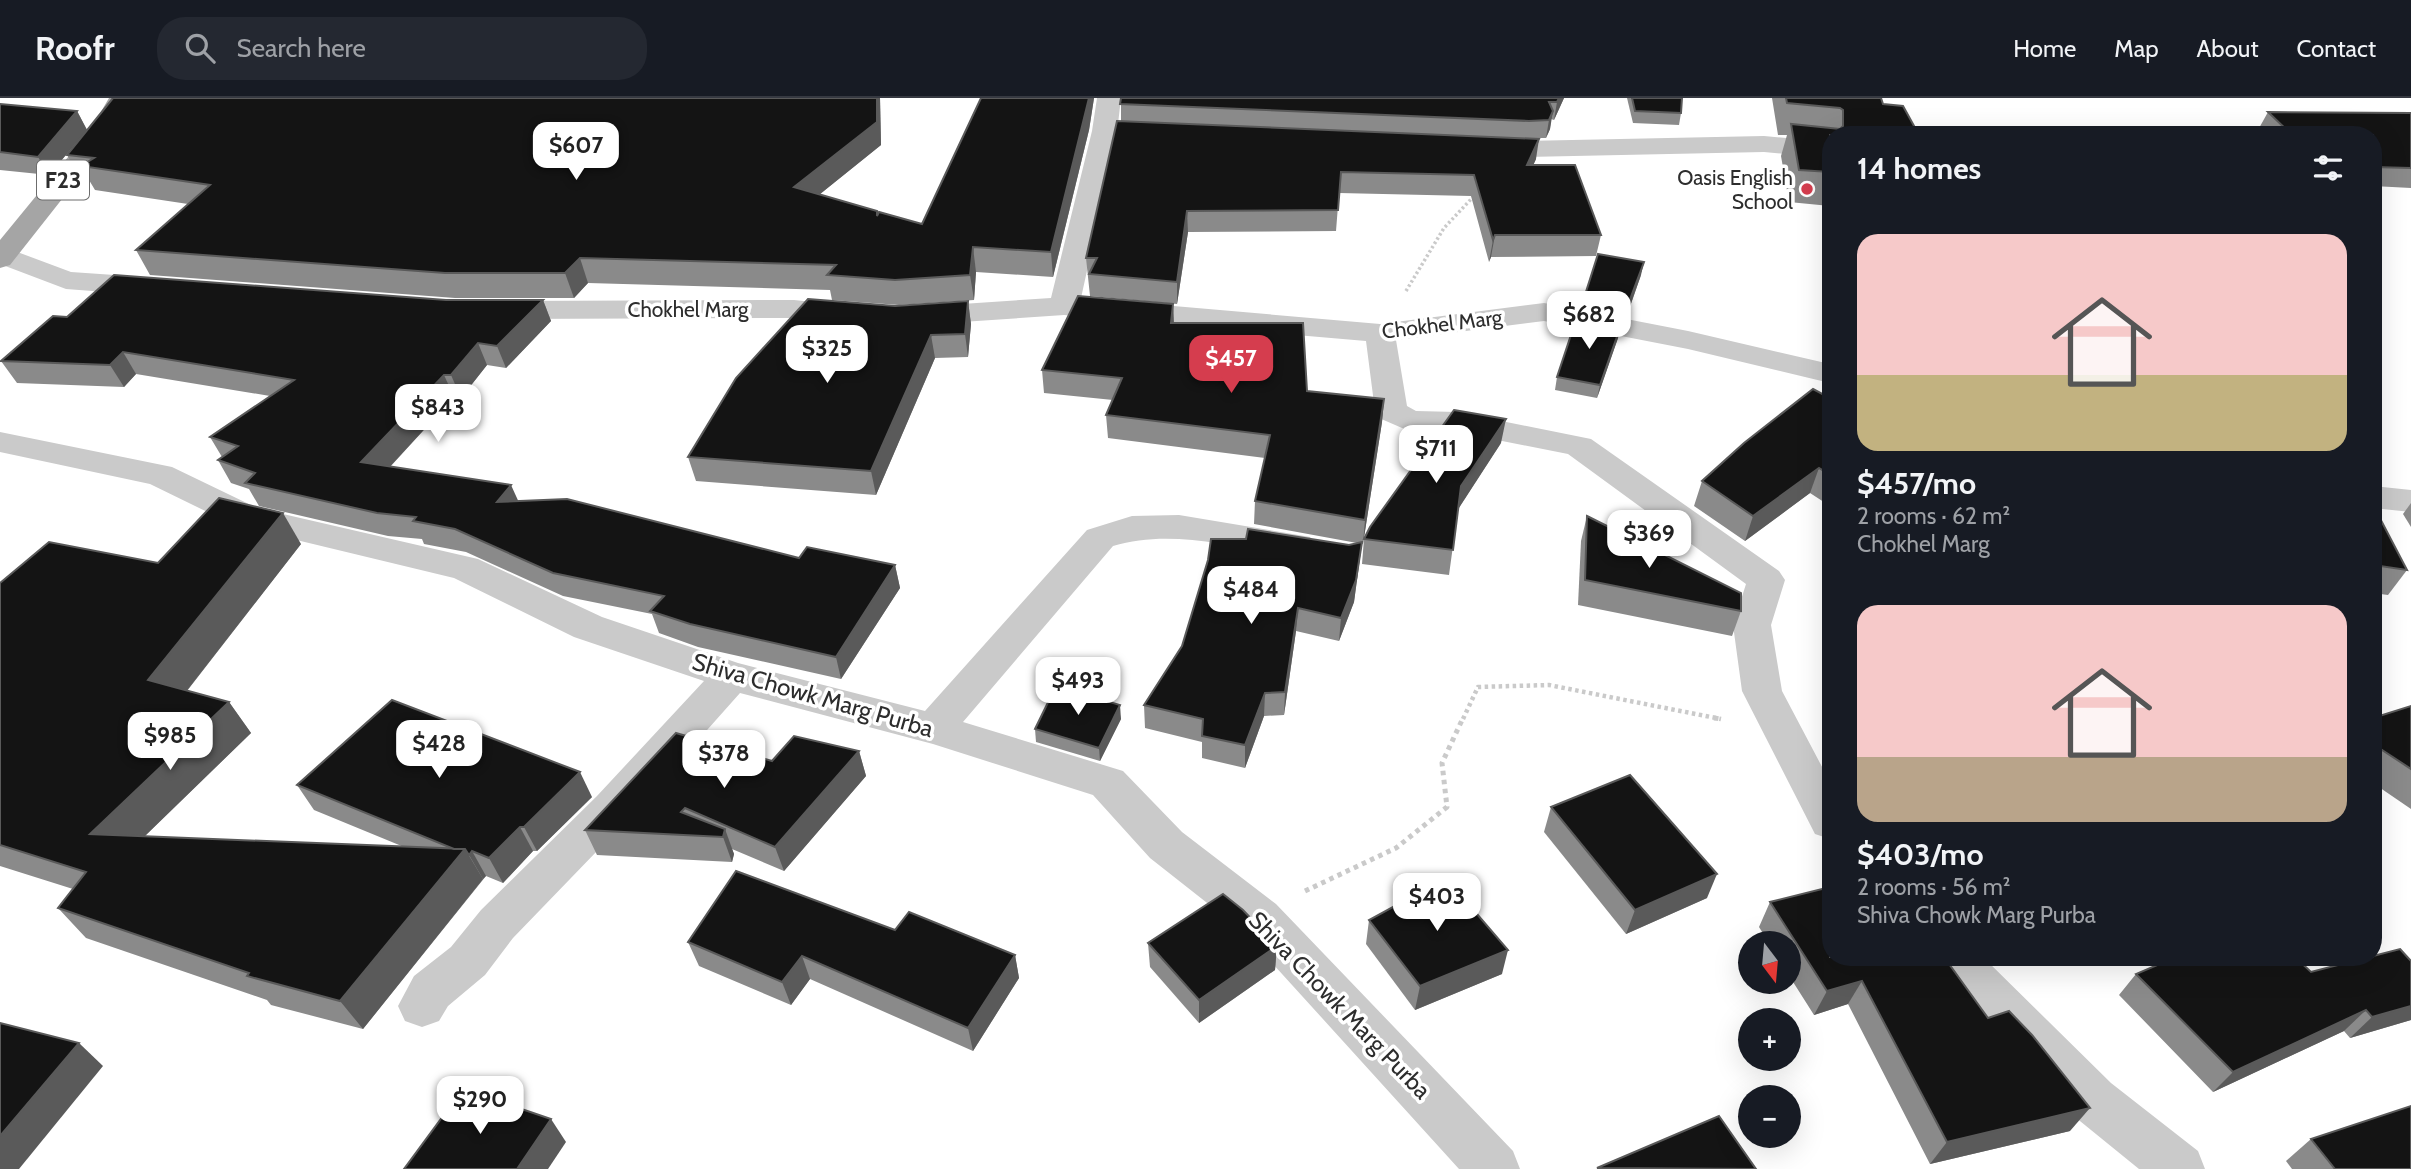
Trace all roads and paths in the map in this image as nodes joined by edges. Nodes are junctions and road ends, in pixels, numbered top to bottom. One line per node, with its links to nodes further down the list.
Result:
1 (121, 98): 8 (main road, F23)
2 (1109, 98): 3 (street)
3 (1105, 131): 4 (street); 10 (street)
4 (1187, 135)
5 (1459, 146): 6 (street)
6 (1527, 149): 7 (street); 12 (path)
7 (1822, 149)
8 (2, 258): 9 (street)
9 (191, 289)
10 (1064, 306): 11 (street, Chokhel Marg); 12 (street, Chokhel Marg)
11 (468, 310)
12 (1380, 333): 13 (street, Chokhel Marg); 20 (street)
13 (1822, 371)
14 (0, 442): 18 (street, Shiva Chowk Marg Purba)
15 (2382, 498): 16 (street)
16 (2411, 501)
17 (1334, 551): 19 (street)
18 (732, 676): 19 (street, Shiva Chowk Marg Purba); 24 (street)
19 (934, 729): 22 (street, Shiva Chowk Marg Purba)
20 (1783, 732): 21 (street); 22 (path)
21 (1822, 807)
22 (1260, 918): 25 (street, Shiva Chowk Marg Purba)
23 (1961, 966): 26 (street)
24 (422, 1006)
25 (1494, 1169)
26 (2179, 1169)

